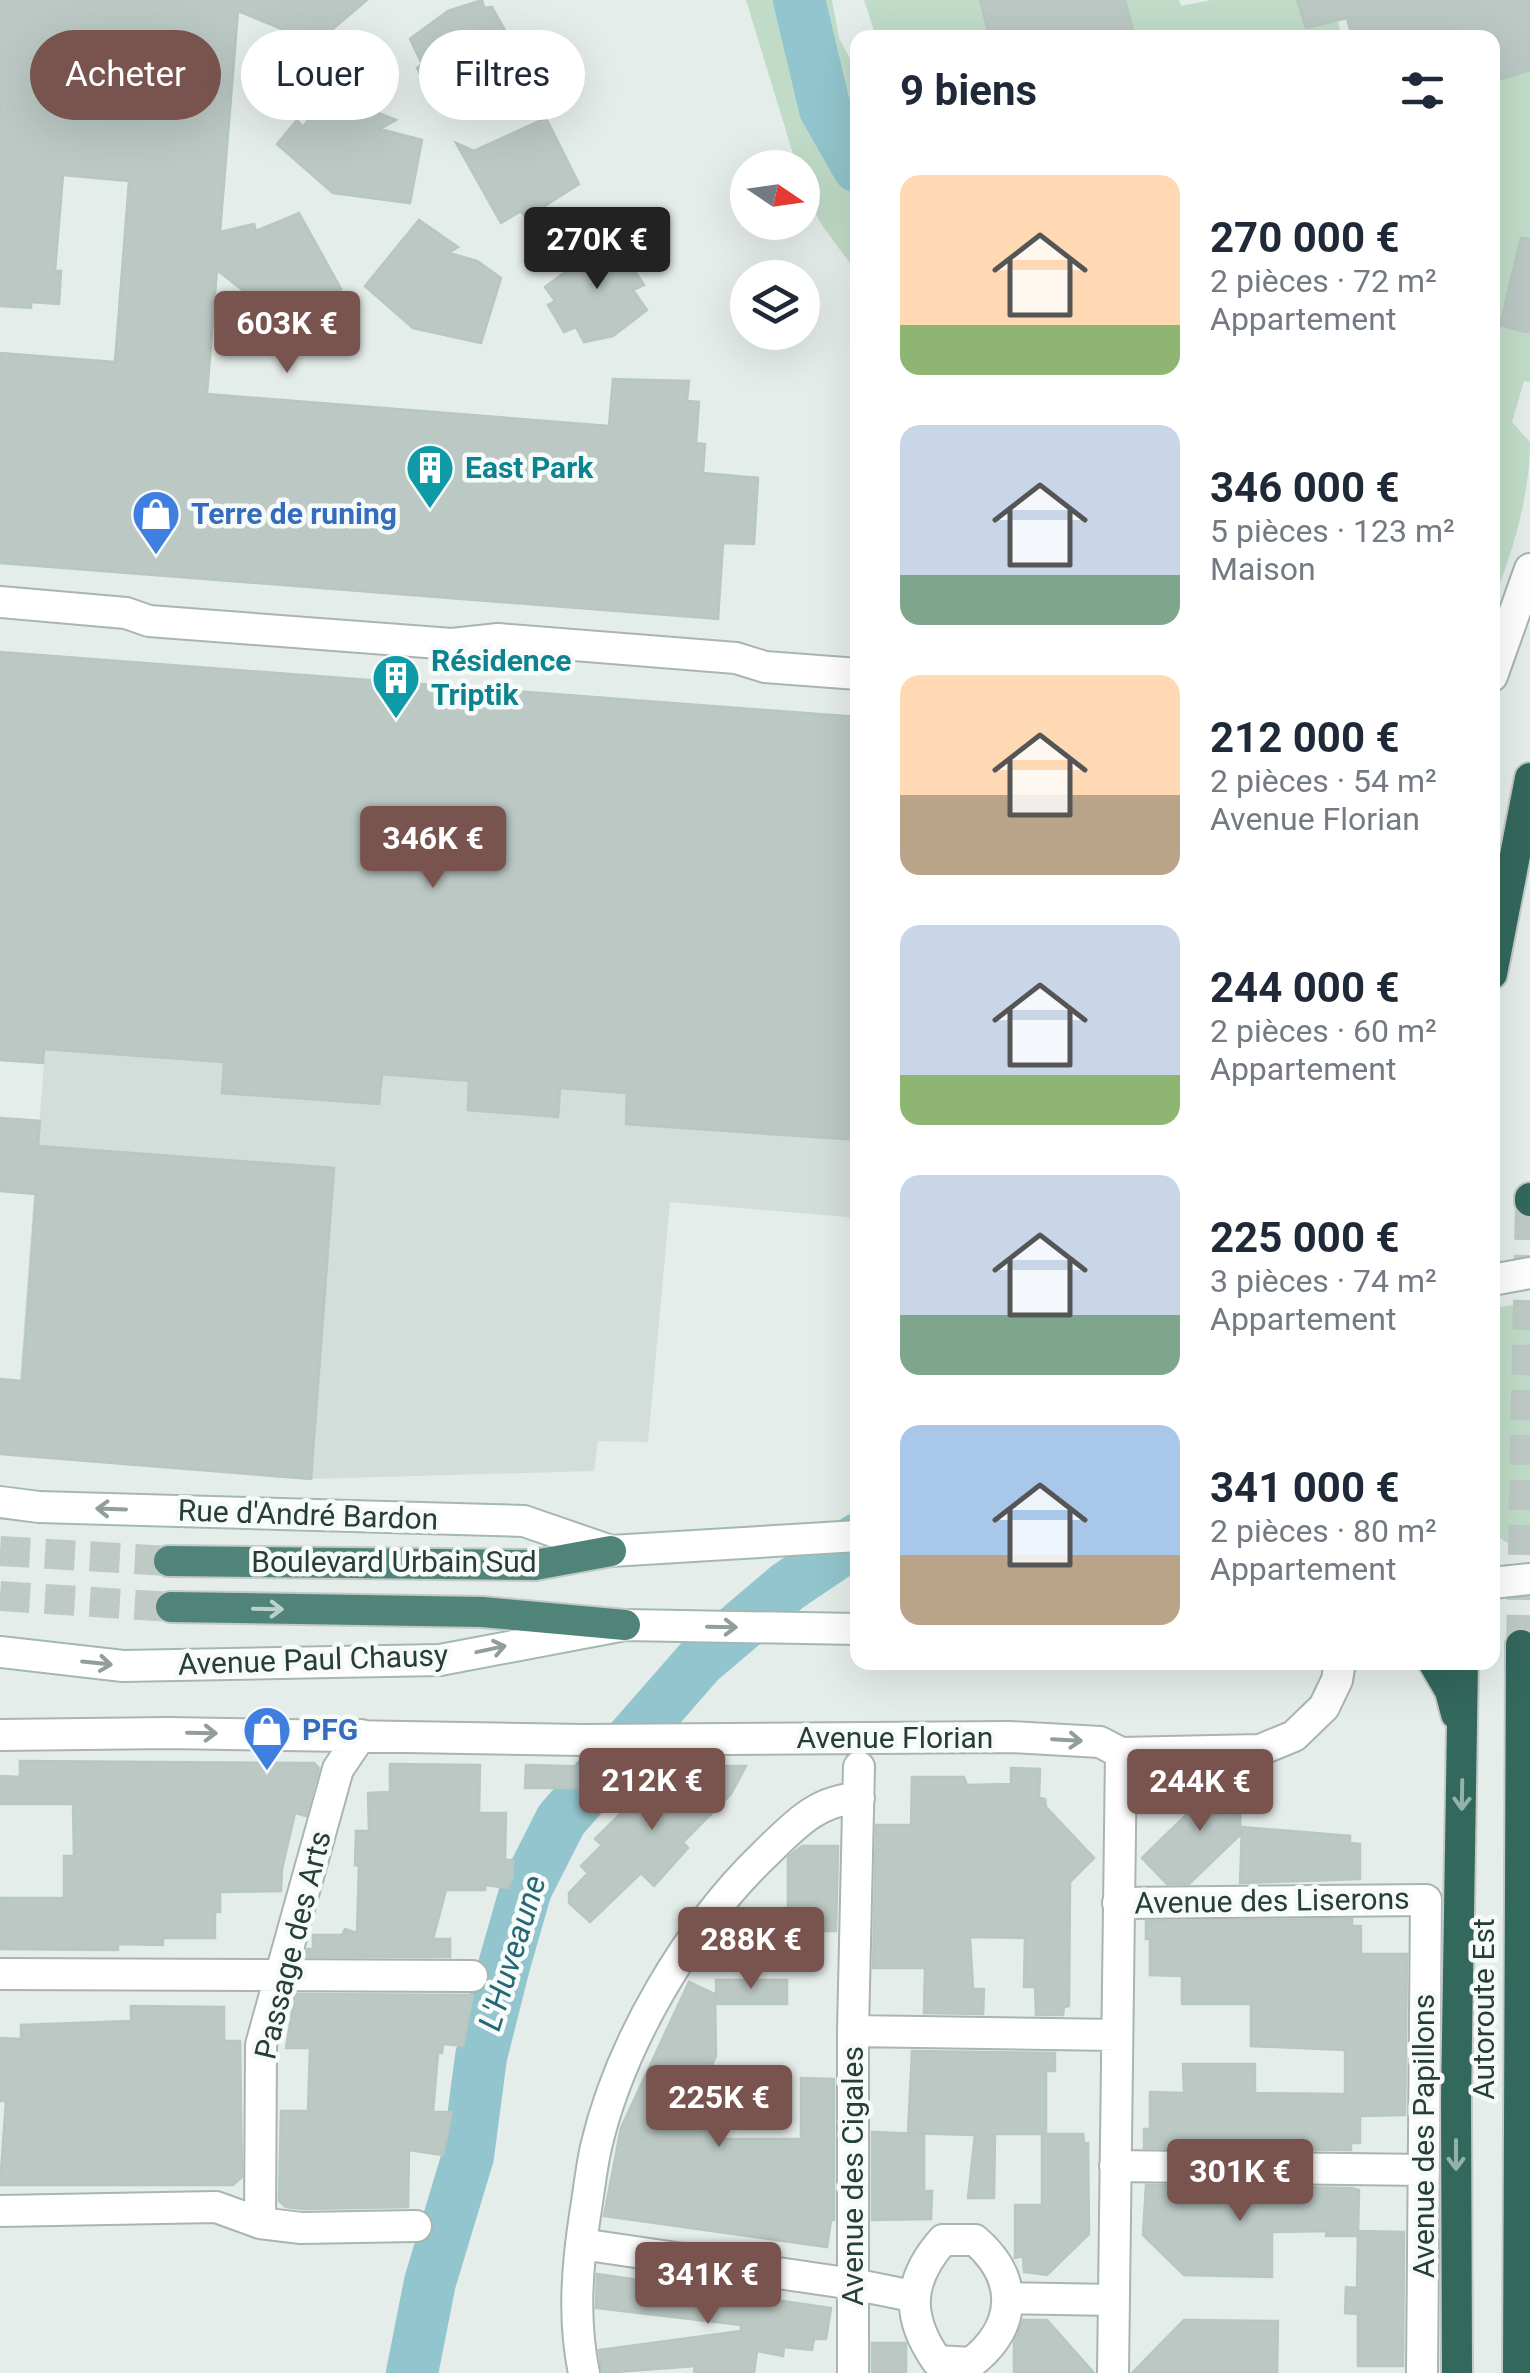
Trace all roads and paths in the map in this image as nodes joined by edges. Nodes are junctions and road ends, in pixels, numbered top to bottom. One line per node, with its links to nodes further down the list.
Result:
1 (1530, 569): 3 (street)
2 (0, 602): 6 (street)
3 (1515, 606): 4 (street); 5 (street)
4 (1500, 623)
5 (1500, 652)
6 (850, 673)
7 (1530, 778): 8 (highway)
8 (1500, 933)
9 (1530, 1273): 10 (street)
10 (1500, 1279)
11 (0, 1502): 13 (street, Rue d'André Bardon, one-way to 11)
12 (850, 1537): 13 (street, Boulevard Urbain Sud)
13 (610, 1551): 14 (highway, Boulevard Urbain Sud)
14 (169, 1561)
15 (1530, 1578): 16 (street)
16 (1500, 1582)
17 (171, 1608): 18 (highway, Boulevard Urbain Sud, one-way to 18)
18 (625, 1625): 19 (street, Boulevard Urbain Sud, one-way to 19); 21 (street, Avenue Paul Chausy, one-way to 18)
19 (850, 1629)
20 (1520, 1645): 51 (highway, Autoroute Est)
21 (1, 1653)
22 (1338, 1670): 28 (street, Avenue Florian)
23 (1438, 1670): 27 (highway)
24 (1464, 1670): 27 (highway)
25 (0, 1735): 26 (street, Avenue Florian, one-way to 26)
26 (360, 1735): 28 (street, Avenue Florian, one-way to 28); 31 (street, Passage des Arts)
27 (1464, 1740): 50 (highway, one-way to 50)
28 (1121, 1754): 30 (street)
29 (1426, 1900): 30 (street, Avenue des Liserons); 37 (street, Avenue des Papillons)
30 (1118, 1903): 35 (street)
31 (282, 1973): 32 (street); 33 (street); 39 (street, Passage des Arts)
32 (0, 1974)
33 (472, 1976)
34 (853, 2031): 35 (street); 41 (street, Avenue des Cigales); 42 (street, Avenue des Cigales)
35 (1116, 2035): 36 (street)
36 (1116, 2166): 37 (street); 45 (street)
37 (1424, 2170): 49 (street, Avenue des Papillons)
38 (0, 2211): 39 (street)
39 (260, 2223): 40 (street)
40 (416, 2226)
41 (581, 2244): 42 (street); 46 (street)
42 (853, 2284): 43 (street); 47 (street, Avenue des Cigales)
43 (912, 2296): 44 (street); 44 (street)
44 (1010, 2298): 45 (street)
45 (1113, 2300): 48 (street)
46 (584, 2373)
47 (854, 2373)
48 (1113, 2373)
49 (1422, 2373)
50 (1456, 2373)
51 (1518, 2373)

